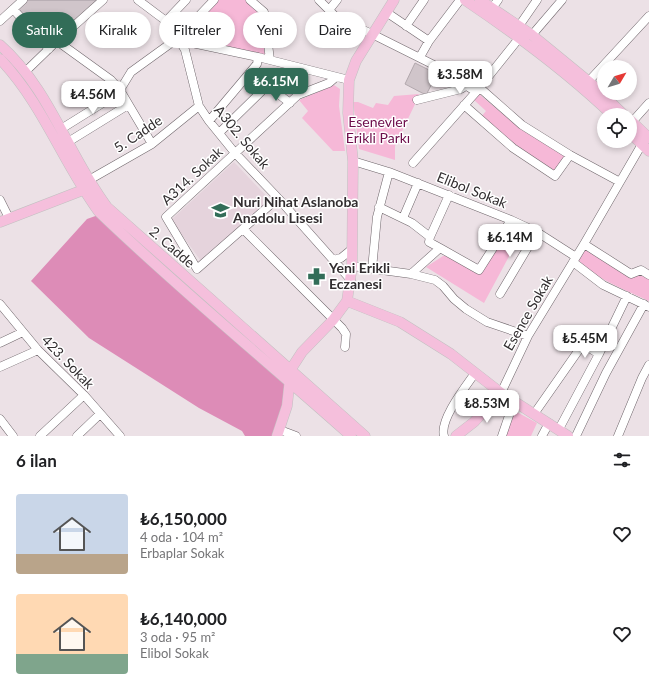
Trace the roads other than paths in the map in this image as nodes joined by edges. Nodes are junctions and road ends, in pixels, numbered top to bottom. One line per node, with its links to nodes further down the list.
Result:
1 (23, 0): 17 (street)
2 (103, 0): 25 (street)
3 (139, 0): 22 (street, A302. Sokak)
4 (186, 0): 19 (street)
5 (214, 0): 20 (street)
6 (250, 0): 41 (street)
7 (320, 0): 18 (street)
8 (337, 0): 18 (street)
9 (394, 0): 21 (main road)
10 (424, 0): 26 (street)
11 (460, 0): 31 (street)
12 (465, 0): 30 (main road)
13 (480, 0): 16 (main road)
14 (537, 0): 27 (street)
15 (562, 0): 29 (street)
16 (495, 4): 27 (main road)
17 (13, 9): 23 (street); 37 (street)
18 (329, 10): 28 (street)
19 (175, 12)
20 (203, 12)
21 (386, 12): 26 (street); 28 (main road)
22 (159, 16)
23 (1, 19)
24 (648, 19): 46 (street)
25 (77, 23)
26 (406, 26): 31 (street)
27 (519, 26): 29 (main road)
28 (372, 34): 39 (street); 45 (main road)
29 (532, 35): 46 (main road)
30 (520, 38): 50 (street); 57 (main road)
31 (429, 41): 39 (street)
32 (0, 45): 42 (main road, 2. Cadde)
33 (67, 48): 49 (street)
34 (164, 48): 49 (street)
35 (184, 48): 56 (street, A302. Sokak)
36 (218, 48): 38 (street)
37 (49, 49): 42 (street)
38 (258, 57): 41 (street); 43 (street)
39 (420, 57): 48 (street)
40 (0, 60): 76 (main road, 2. Cadde)
41 (270, 60): 44 (street)
42 (26, 72): 61 (main road, 2. Cadde)
43 (250, 72): 47 (street); 60 (street)
44 (336, 77): 45 (street); 52 (street, A314. Sokak)
45 (349, 80): 70 (main road)
46 (588, 82): 58 (main road)
47 (268, 85): 52 (street); 63 (street)
48 (467, 85): 50 (street); 51 (street)
49 (120, 90): 54 (street); 61 (street)
50 (478, 90): 55 (street); 69 (street)
51 (417, 100)
52 (290, 103): 68 (street, A314. Sokak)
53 (649, 104): 59 (street)
54 (128, 105): 65 (street); 66 (street)
55 (464, 105): 69 (street); 71 (street)
56 (199, 106): 60 (street, A302. Sokak); 66 (street, 5. Cadde)
57 (605, 108)
58 (617, 108)
59 (637, 113)
60 (209, 121): 63 (street, A302. Sokak)
61 (61, 129): 65 (main road, 2. Cadde)
62 (637, 130): 67 (main road)
63 (219, 133): 68 (street, A302. Sokak)
64 (637, 138): 67 (main road)
65 (68, 142): 73 (main road, 2. Cadde)
66 (152, 144): 73 (street, 5. Cadde)
67 (647, 144): 74 (street, Esence Sokak)
68 (235, 153): 78 (street, A302. Sokak); 84 (street, A314. Sokak)
69 (570, 155): 74 (street)
70 (353, 161): 72 (street, Elibol Sokak); 89 (main road)
71 (413, 162)
72 (389, 172): 75 (street, Elibol Sokak); 80 (street)
73 (89, 180): 111 (main road, 2. Cadde)
74 (620, 182): 87 (street, Esence Sokak)
75 (418, 183): 77 (street, Elibol Sokak); 81 (street)
76 (83, 190): 82 (main road); 113 (main road, 2. Cadde)
77 (448, 195): 83 (street, Elibol Sokak); 86 (street)
78 (278, 198): 84 (street); 90 (street, A302. Sokak)
79 (0, 200): 82 (street)
80 (379, 207): 81 (street); 93 (street)
81 (403, 218): 86 (street)
82 (4, 220)
83 (511, 220): 85 (street, Elibol Sokak); 88 (street)
84 (243, 229): 102 (street)
85 (537, 232): 91 (street, Elibol Sokak); 97 (street)
86 (430, 238): 88 (street)
87 (584, 244): 91 (street, Esence Sokak); 95 (street)
88 (440, 248): 94 (street)
89 (352, 249): 90 (street); 92 (main road)
90 (333, 260): 96 (street, A302. Sokak)
91 (574, 260): 98 (street, Elibol Sokak); 104 (street, Esence Sokak)
92 (352, 266): 93 (street); 96 (main road)
93 (372, 268): 94 (street)
94 (412, 274): 104 (street)
95 (649, 275)
96 (351, 280): 99 (main road)
97 (500, 294)
98 (627, 296): 101 (street, Elibol Sokak); 108 (street)
99 (347, 301): 102 (main road); 112 (main road)
100 (0, 304): 103 (street, 423. Sokak)
101 (646, 305): 135 (street)
102 (333, 320): 106 (street); 111 (main road)
103 (23, 332): 105 (street); 107 (street, 423. Sokak)
104 (528, 336): 114 (street, Esence Sokak)
105 (0, 343)
106 (345, 346)
107 (38, 350): 110 (street); 115 (street, 423. Sokak)
108 (599, 354): 118 (street); 121 (street)
109 (649, 365): 136 (street)
110 (0, 367)
111 (291, 369): 113 (main road); 129 (main road, 2. Cadde)
112 (475, 373): 114 (main road); 130 (street)
113 (290, 382): 122 (main road); 128 (main road, 2. Cadde)
114 (501, 393): 116 (main road); 131 (main road)
115 (84, 395): 117 (street, 423. Sokak); 124 (street)
116 (514, 401): 118 (main road); 132 (street)
117 (100, 414): 125 (street); 126 (street, 423. Sokak)
118 (534, 414): 120 (main road)
119 (0, 419): 123 (street)
120 (549, 423): 121 (main road); 133 (street)
121 (559, 430): 134 (main road)
122 (278, 433): 127 (street)
123 (13, 436)
124 (40, 436)
125 (77, 436)
126 (120, 436)
127 (296, 436)
128 (351, 436)
129 (365, 436)
130 (444, 436)
131 (456, 436)
132 (502, 436)
133 (542, 436)
134 (568, 436)
135 (576, 436)
136 (618, 436)

